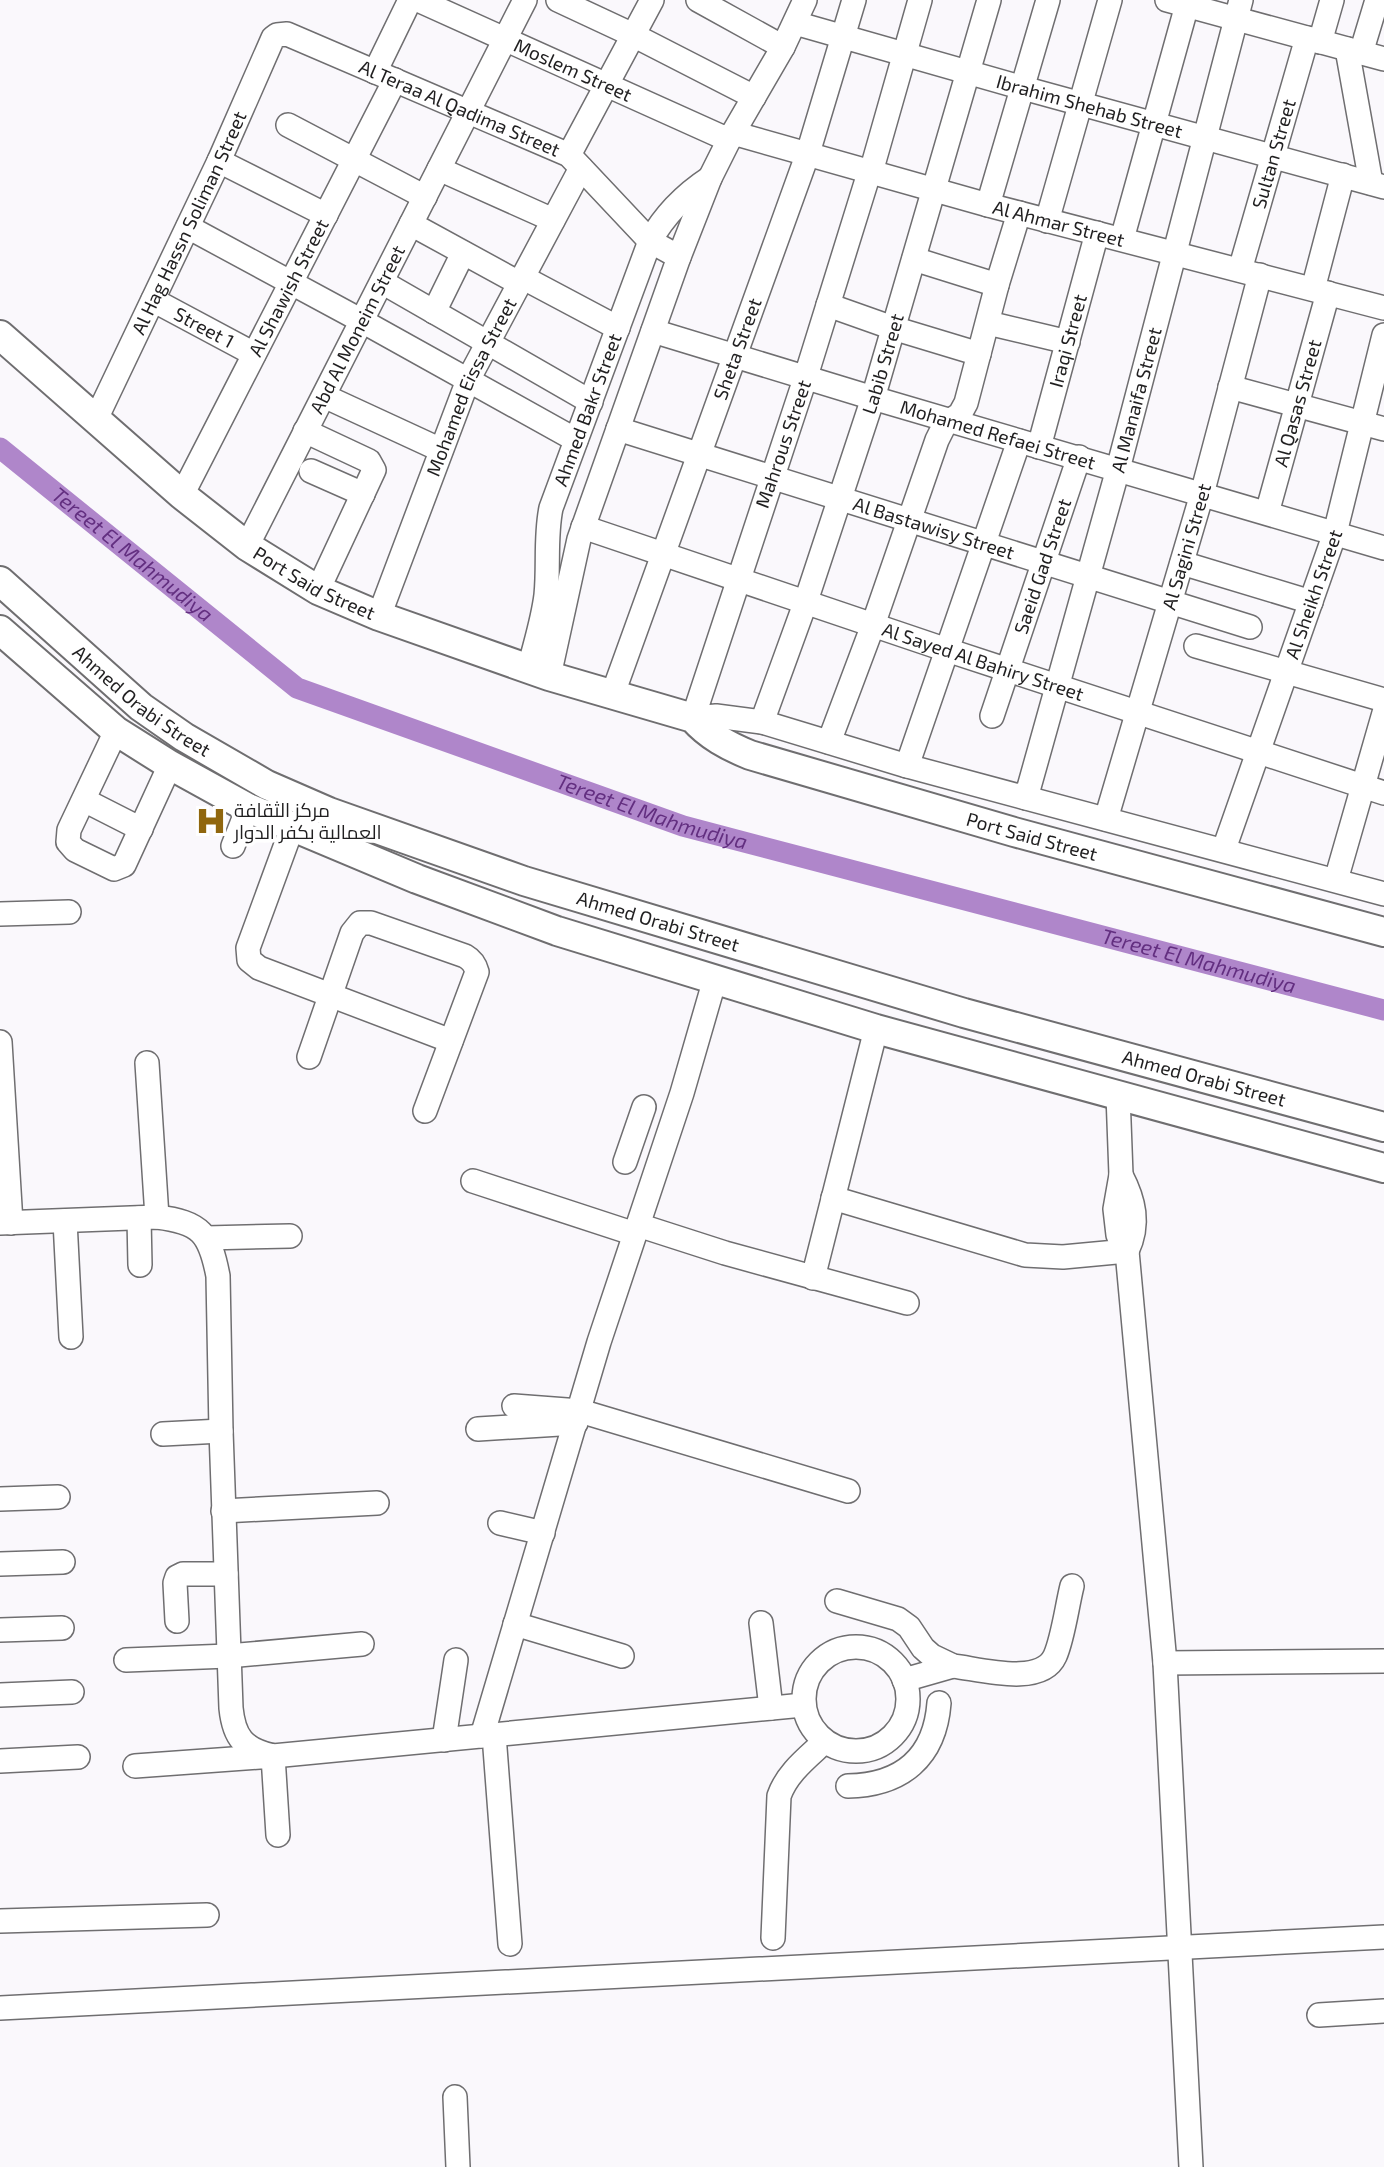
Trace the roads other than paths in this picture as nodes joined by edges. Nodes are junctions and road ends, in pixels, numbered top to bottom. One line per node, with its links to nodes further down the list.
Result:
1 (410, 0): 28 (street, Al Shawish Street)
2 (418, 0): 21 (street, Moslem Street)
3 (525, 0): 21 (street, Abd Al Moneim Street)
4 (558, 0): 19 (street)
5 (652, 0): 19 (street, Mohamed Eissa Street)
6 (698, 0): 23 (street)
7 (805, 0): 17 (street, Ahmed Bakr Street)
8 (854, 0): 20 (street, Sheta Street)
9 (920, 0): 25 (street, Mahrous Street)
10 (989, 0): 27 (street, Labib Street)
11 (1048, 0): 30 (street)
12 (1110, 0): 32 (street)
13 (1332, 0): 22 (street, Sultan Street)
14 (1377, 0): 24 (street)
15 (1186, 3): 16 (street); 34 (street)
16 (1238, 9): 22 (street); 37 (street, Al Manaifa Street)
17 (794, 23): 20 (street, Ibrahim Shehab Street); 23 (street, Ahmed Bakr Street)
18 (287, 34): 28 (street, Al Teraa Al Qadima Street); 41 (street, Al Hag Hassn Soliman Street)
19 (633, 34): 29 (street, Mohamed Eissa Street); 31 (street)
20 (843, 37): 25 (street, Ibrahim Shehab Street); 38 (street, Sheta Street)
21 (505, 39): 29 (street, Moslem Street); 33 (street, Abd Al Moneim Street)
22 (1314, 40): 24 (street); 39 (street, Sultan Street)
23 (783, 47): 31 (street, Ahmed Bakr Street)
24 (1354, 51): 26 (street); 47 (street)
25 (905, 55): 27 (street, Ibrahim Shehab Street); 44 (street, Mahrous Street)
26 (1384, 59)
27 (968, 73): 30 (street, Ibrahim Shehab Street); 48 (street, Labib Street)
28 (385, 76): 33 (street, Al Teraa Al Qadima Street); 40 (street, Al Shawish Street)
29 (606, 85): 36 (street, Moslem Street); 42 (street, Mohamed Eissa Street)
30 (1023, 88): 32 (street, Ibrahim Shehab Street); 50 (street)
31 (754, 97): 36 (street, Ahmed Bakr Street)
32 (1080, 104): 34 (street, Ibrahim Shehab Street); 54 (street)
33 (469, 111): 42 (street, Al Teraa Al Qadima Street); 43 (street, Abd Al Moneim Street)
34 (1154, 123): 37 (street, Ibrahim Shehab Street); 58 (street)
35 (288, 125): 40 (street)
36 (731, 137): 38 (street, Al Ahmar Street); 46 (street, Ahmed Bakr Street)
37 (1204, 137): 39 (street, Ibrahim Shehab Street); 60 (street, Al Manaifa Street)
38 (808, 153): 44 (street, Al Ahmar Street); 85 (street, Sheta Street)
39 (1273, 156): 45 (street, Ibrahim Shehab Street); 64 (street, Sultan Street)
40 (354, 160): 49 (street); 52 (street, Al Shawish Street)
41 (219, 161): 52 (street); 56 (street, Al Hag Hassn Soliman Street)
42 (575, 162): 53 (street, Mohamed Eissa Street); 59 (street, Al Teraa Al Qadima Street)
43 (439, 169): 49 (street, Abd Al Moneim Street); 53 (street)
44 (870, 171): 48 (street, Al Ahmar Street); 71 (street, Mahrous Street)
45 (1343, 175): 47 (street, Ibrahim Shehab Street); 69 (street, Al Qasas Street)
46 (710, 178): 59 (street, Ahmed Bakr Street); 62 (street, Ahmed Bakr Street)
47 (1377, 185)
48 (934, 188): 50 (street, Al Ahmar Street); 63 (street, Labib Street)
49 (425, 197): 55 (street, Abd Al Moneim Street)
50 (988, 205): 51 (street, Al Ahmar Street)
51 (1019, 213): 54 (street, Al Ahmar Street); 68 (street)
52 (326, 215): 66 (street, Al Shawish Street)
53 (552, 220): 65 (street, Mohamed Eissa Street)
54 (1047, 220): 57 (street, Al Ahmar Street)
55 (411, 225): 61 (street); 67 (street, Abd Al Moneim Street)
56 (188, 227): 66 (street); 70 (street, Al Hag Hassn Soliman Street)
57 (1097, 233): 58 (street, Al Ahmar Street); 82 (street, Iraqi Street)
58 (1122, 239): 60 (street, Al Ahmar Street)
59 (650, 241): 62 (street, Al Teraa Al Qadima Street); 76 (street, Ahmed Bakr Street)
60 (1173, 252): 64 (street, Al Ahmar Street); 103 (street, Al Manaifa Street)
61 (463, 253): 65 (street); 73 (street)
62 (679, 257): 78 (street, Ahmed Bakr Street)
63 (914, 259): 68 (street); 77 (street, Labib Street)
64 (1250, 273): 69 (street, Al Ahmar Street); 88 (street, Al Sagini Street)
65 (521, 280): 76 (street); 81 (street, Mohamed Eissa Street)
66 (291, 282): 74 (street); 83 (street, Al Shawish Street)
67 (382, 282): 73 (street); 74 (street, Abd Al Moneim Street)
68 (997, 285): 75 (street)
69 (1321, 291): 72 (street, Al Ahmar Street); 92 (street, Al Qasas Street)
70 (153, 300): 83 (street, Street 1); 93 (street, Al Hag Hassn Soliman Street)
71 (828, 305): 77 (street); 86 (street, Mahrous Street)
72 (1384, 308)
73 (434, 312): 81 (street)
74 (362, 321): 87 (street); 89 (street, Abd Al Moneim Street)
75 (988, 323): 82 (street); 84 (street)
76 (618, 328): 91 (street, Ahmed Bakr Street)
77 (892, 328): 84 (street); 90 (street, Labib Street)
78 (653, 331): 85 (street, Mohamed Refaei Street); 96 (street, Ahmed Bakr Street)
79 (0, 335): 93 (main road, Port Said Street)
80 (1384, 335): 95 (street, Al Sheikh Street)
81 (487, 342): 87 (street, Mohamed Eissa Street); 91 (street)
82 (1068, 342): 99 (street, Iraqi Street)
83 (254, 354): 108 (street, Al Shawish Street)
84 (979, 354): 94 (street)
85 (735, 355): 86 (street, Mohamed Refaei Street); 101 (street, Sheta Street)
86 (806, 376): 90 (street, Mohamed Refaei Street); 105 (street, Mahrous Street)
87 (468, 380): 98 (street); 100 (street, Mohamed Eissa Street)
88 (1230, 387): 92 (street); 107 (street, Al Sagini Street)
89 (324, 396): 97 (street, Abd Al Moneim Street); 100 (street)
90 (873, 398): 94 (street, Mohamed Refaei Street); 109 (street, Labib Street)
91 (591, 402): 98 (street, Ahmed Bakr Street)
92 (1297, 405): 95 (street); 110 (street, Al Qasas Street)
93 (96, 419): 108 (main road, Port Said Street)
94 (950, 420): 99 (street, Mohamed Refaei Street); 111 (street)
95 (1373, 426): 113 (street, Al Sheikh Street)
96 (618, 429): 101 (street, Al Bastawisy Street); 112 (street, Ahmed Bakr Street)
97 (305, 431): 106 (street); 116 (street, Abd Al Moneim Street)
98 (576, 440): 114 (street, Ahmed Bakr Street)
99 (1029, 444): 102 (street, Mohamed Refaei Street); 115 (street, Iraqi Street)
100 (441, 450): 130 (street, Mohamed Eissa Street)
101 (699, 454): 105 (street, Al Bastawisy Street); 118 (street, Sheta Street)
102 (1079, 457): 103 (street, Mohamed Refaei Street); 120 (street, Saeid Gad Street)
103 (1118, 469): 107 (street, Mohamed Refaei Street); 123 (street, Al Manaifa Street)
104 (312, 471): 106 (street)
105 (772, 477): 109 (street, Al Bastawisy Street); 124 (street, Mahrous Street)
106 (363, 494): 126 (street)
107 (1202, 494): 110 (street, Mohamed Refaei Street); 121 (street, Al Sagini Street)
108 (182, 495): 116 (main road, Port Said Street)
109 (840, 499): 111 (street, Al Bastawisy Street); 127 (street, Labib Street)
110 (1267, 513): 113 (street, Mohamed Refaei Street)
111 (909, 521): 115 (street, Al Bastawisy Street); 131 (street)
112 (581, 533): 114 (street, Al Sayed Al Bahiry Street); 118 (street, Al Sayed Al Bahiry Street); 122 (street, Ahmed Bakr Street)
113 (1335, 533): 117 (street, Mohamed Refaei Street); 129 (street, Al Sheikh Street)
114 (548, 536): 119 (street, Ahmed Bakr Street)
115 (983, 545): 120 (street, Al Bastawisy Street); 135 (street, Iraqi Street)
116 (247, 546): 126 (main road, Port Said Street)
117 (1384, 548)
118 (663, 554): 124 (street, Al Sayed Al Bahiry Street); 140 (street, Sheta Street)
119 (547, 561): 122 (street); 137 (street, Ahmed Bakr Street)
120 (1044, 562): 123 (street, Al Bastawisy Street); 136 (street, Saeid Gad Street)
121 (1182, 563): 128 (street, Al Sagini Street); 129 (street)
122 (573, 564): 137 (street, Ahmed Bakr Street)
123 (1088, 576): 128 (street, Al Bastawisy Street); 139 (street, Al Manaifa Street)
124 (738, 579): 127 (street, Al Sayed Al Bahiry Street); 145 (street, Mahrous Street)
125 (0, 581): 176 (main road, Ahmed Orabi Street)
126 (318, 590): 130 (main road, Port Said Street)
127 (806, 601): 131 (street, Al Sayed Al Bahiry Street); 146 (street, Labib Street)
128 (1171, 602): 132 (street, Al Bastawisy Street); 142 (street, Al Sagini Street)
129 (1311, 602): 138 (street, Al Sheikh Street)
130 (379, 616): 137 (main road, Port Said Street)
131 (873, 625): 135 (street, Al Sayed Al Bahiry Street); 148 (street)
132 (1250, 627)
133 (0, 630): 147 (main road, Ahmed Orabi Street)
134 (1196, 646): 138 (street)
135 (947, 650): 136 (street, Al Sayed Al Bahiry Street); 151 (street, Iraqi Street)
136 (1008, 669): 139 (street, Al Sayed Al Bahiry Street); 144 (street, Saeid Gad Street)
137 (539, 672): 140 (main road, Port Said Street)
138 (1286, 674): 141 (street); 149 (street, Al Sheikh Street)
139 (1058, 686): 142 (street, Al Sayed Al Bahiry Street); 153 (street, Al Manaifa Street)
140 (612, 696): 145 (main road, Port Said Street)
141 (1384, 700)
142 (1138, 712): 149 (street, Al Sayed Al Bahiry Street); 156 (street, Al Sagini Street)
143 (1384, 713): 152 (street)
144 (992, 716)
145 (693, 718): 146 (street, Port Said Street); 165 (main road, Port Said Street)
146 (762, 722): 148 (street, Port Said Street)
147 (116, 731): 150 (main road, Ahmed Orabi Street); 154 (street)
148 (829, 742): 151 (street, Port Said Street)
149 (1258, 752): 152 (street, Al Sayed Al Bahiry Street); 160 (street, Al Sheikh Street)
150 (170, 765): 155 (main road, Ahmed Orabi Street); 158 (street)
151 (907, 766): 153 (street, Port Said Street)
152 (1374, 790): 161 (street)
153 (1026, 797): 156 (street, Port Said Street)
154 (84, 800): 158 (street); 158 (street)
155 (248, 808): 157 (main road, Ahmed Orabi Street); 159 (street)
156 (1106, 819): 160 (street, Port Said Street)
157 (292, 828): 166 (main road, Ahmed Orabi Street); 167 (street)
158 (141, 830)
159 (233, 846)
160 (1224, 849): 161 (street, Port Said Street)
161 (1336, 880): 162 (street, Port Said Street)
162 (1384, 894)
163 (69, 912): 164 (street)
164 (0, 914)
165 (1384, 932)
166 (715, 979): 168 (main road, Ahmed Orabi Street); 177 (street)
167 (330, 995): 169 (street); 169 (street); 171 (street)
168 (876, 1029): 173 (main road, Ahmed Orabi Street); 180 (street)
169 (451, 1041): 175 (street)
170 (0, 1042): 183 (street)
171 (309, 1057)
172 (147, 1063): 181 (street)
173 (1118, 1095): 178 (main road, Ahmed Orabi Street); 187 (street)
174 (644, 1107): 177 (street)
175 (425, 1111)
176 (1384, 1127)
177 (663, 1151): 184 (street)
178 (1384, 1168)
179 (473, 1181): 184 (street)
180 (833, 1198): 187 (street); 189 (street)
181 (148, 1218): 182 (street); 186 (street); 188 (street)
182 (65, 1221): 183 (street); 191 (street)
183 (6, 1223)
184 (637, 1230): 189 (street); 193 (street)
185 (290, 1236): 186 (street)
186 (206, 1238): 195 (street)
187 (1127, 1251): 220 (street)
188 (140, 1265)
189 (813, 1278): 190 (street)
190 (907, 1303)
191 (71, 1337)
192 (514, 1406): 193 (street)
193 (578, 1417): 194 (street); 197 (street); 203 (street)
194 (478, 1429)
195 (221, 1431): 196 (street); 201 (street)
196 (163, 1434)
197 (848, 1491)
198 (58, 1497): 199 (street)
199 (0, 1499)
200 (377, 1503): 201 (street)
201 (223, 1511): 206 (street)
202 (500, 1523): 203 (street)
203 (543, 1533): 211 (street)
204 (62, 1562): 205 (street)
205 (0, 1564)
206 (226, 1574): 209 (street); 215 (street)
207 (1072, 1586): 221 (street)
208 (837, 1601): 221 (street)
209 (177, 1621)
210 (761, 1623): 227 (street)
211 (515, 1624): 216 (street); 228 (street)
212 (62, 1628): 213 (street)
213 (0, 1630)
214 (362, 1644): 215 (street)
215 (228, 1656): 217 (street); 232 (street)
216 (622, 1656)
217 (127, 1660)
218 (456, 1660): 230 (street)
219 (1384, 1661): 220 (street)
220 (1166, 1663): 244 (street)
221 (953, 1666): 222 (street)
222 (904, 1680): 226 (street); 229 (street)
223 (72, 1692): 224 (street)
224 (0, 1695)
225 (939, 1703): 235 (street)
226 (803, 1705): 227 (street); 231 (street)
227 (771, 1708): 228 (street)
228 (488, 1735): 230 (street); 243 (street)
229 (894, 1736): 231 (street); 235 (street)
230 (444, 1740): 232 (street)
231 (824, 1742): 242 (street)
232 (273, 1756): 236 (street); 238 (street)
233 (78, 1757): 234 (street)
234 (0, 1760)
235 (917, 1761): 237 (street)
236 (135, 1766)
237 (848, 1786)
238 (278, 1835)
239 (208, 1915): 240 (street)
240 (0, 1921)
241 (1384, 1937): 244 (street)
242 (773, 1938)
243 (510, 1944)
244 (1181, 1947): 245 (street); 250 (street)
245 (0, 2008)
246 (1384, 2011): 247 (street)
247 (1320, 2015)
248 (455, 2097): 249 (street)
249 (458, 2167)
250 (1191, 2167)

